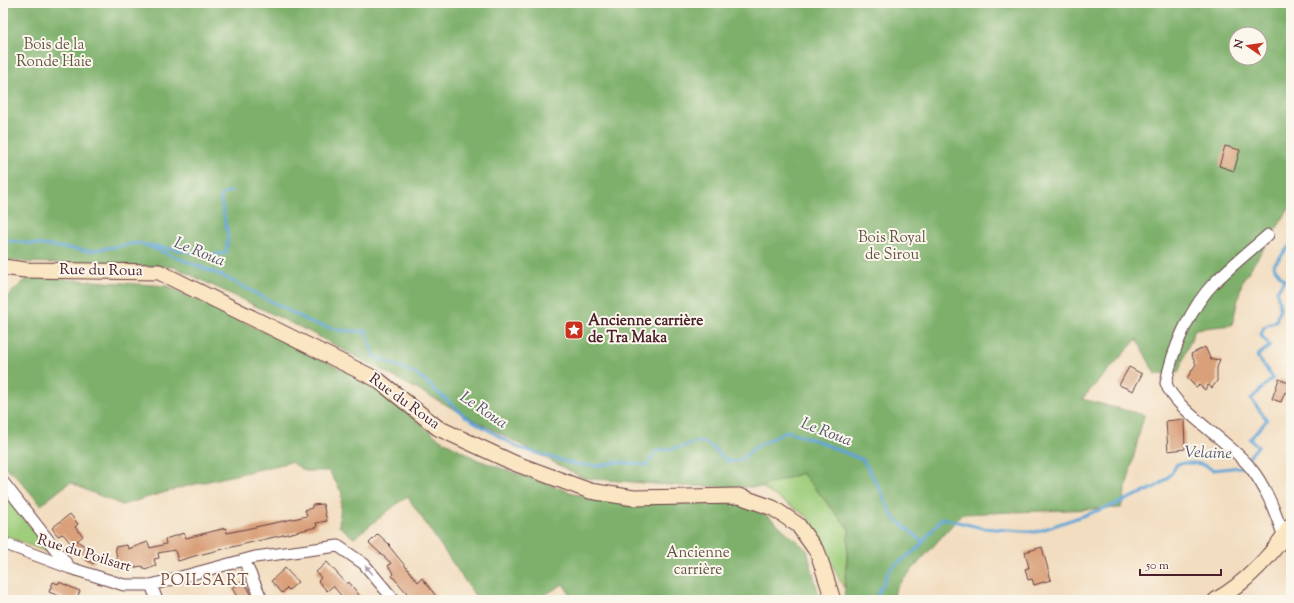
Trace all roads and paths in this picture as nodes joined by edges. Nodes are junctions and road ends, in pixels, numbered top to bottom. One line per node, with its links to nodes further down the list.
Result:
1 (1268, 235): 4 (street)
2 (3, 267): 12 (street, Rue du Roua)
3 (3, 482): 7 (street)
4 (1287, 531): 13 (street)
5 (3, 543): 7 (street, Rue du Poilsart)
6 (244, 560): 8 (street, Rue du Poilsart); 10 (street); 11 (street, Rue du Poilsart, one-way to 6)
7 (70, 568): 8 (street, Rue du Poilsart)
8 (151, 585): 9 (street)
9 (157, 600)
10 (262, 600)
11 (394, 600)
12 (833, 600)
13 (1216, 600)

